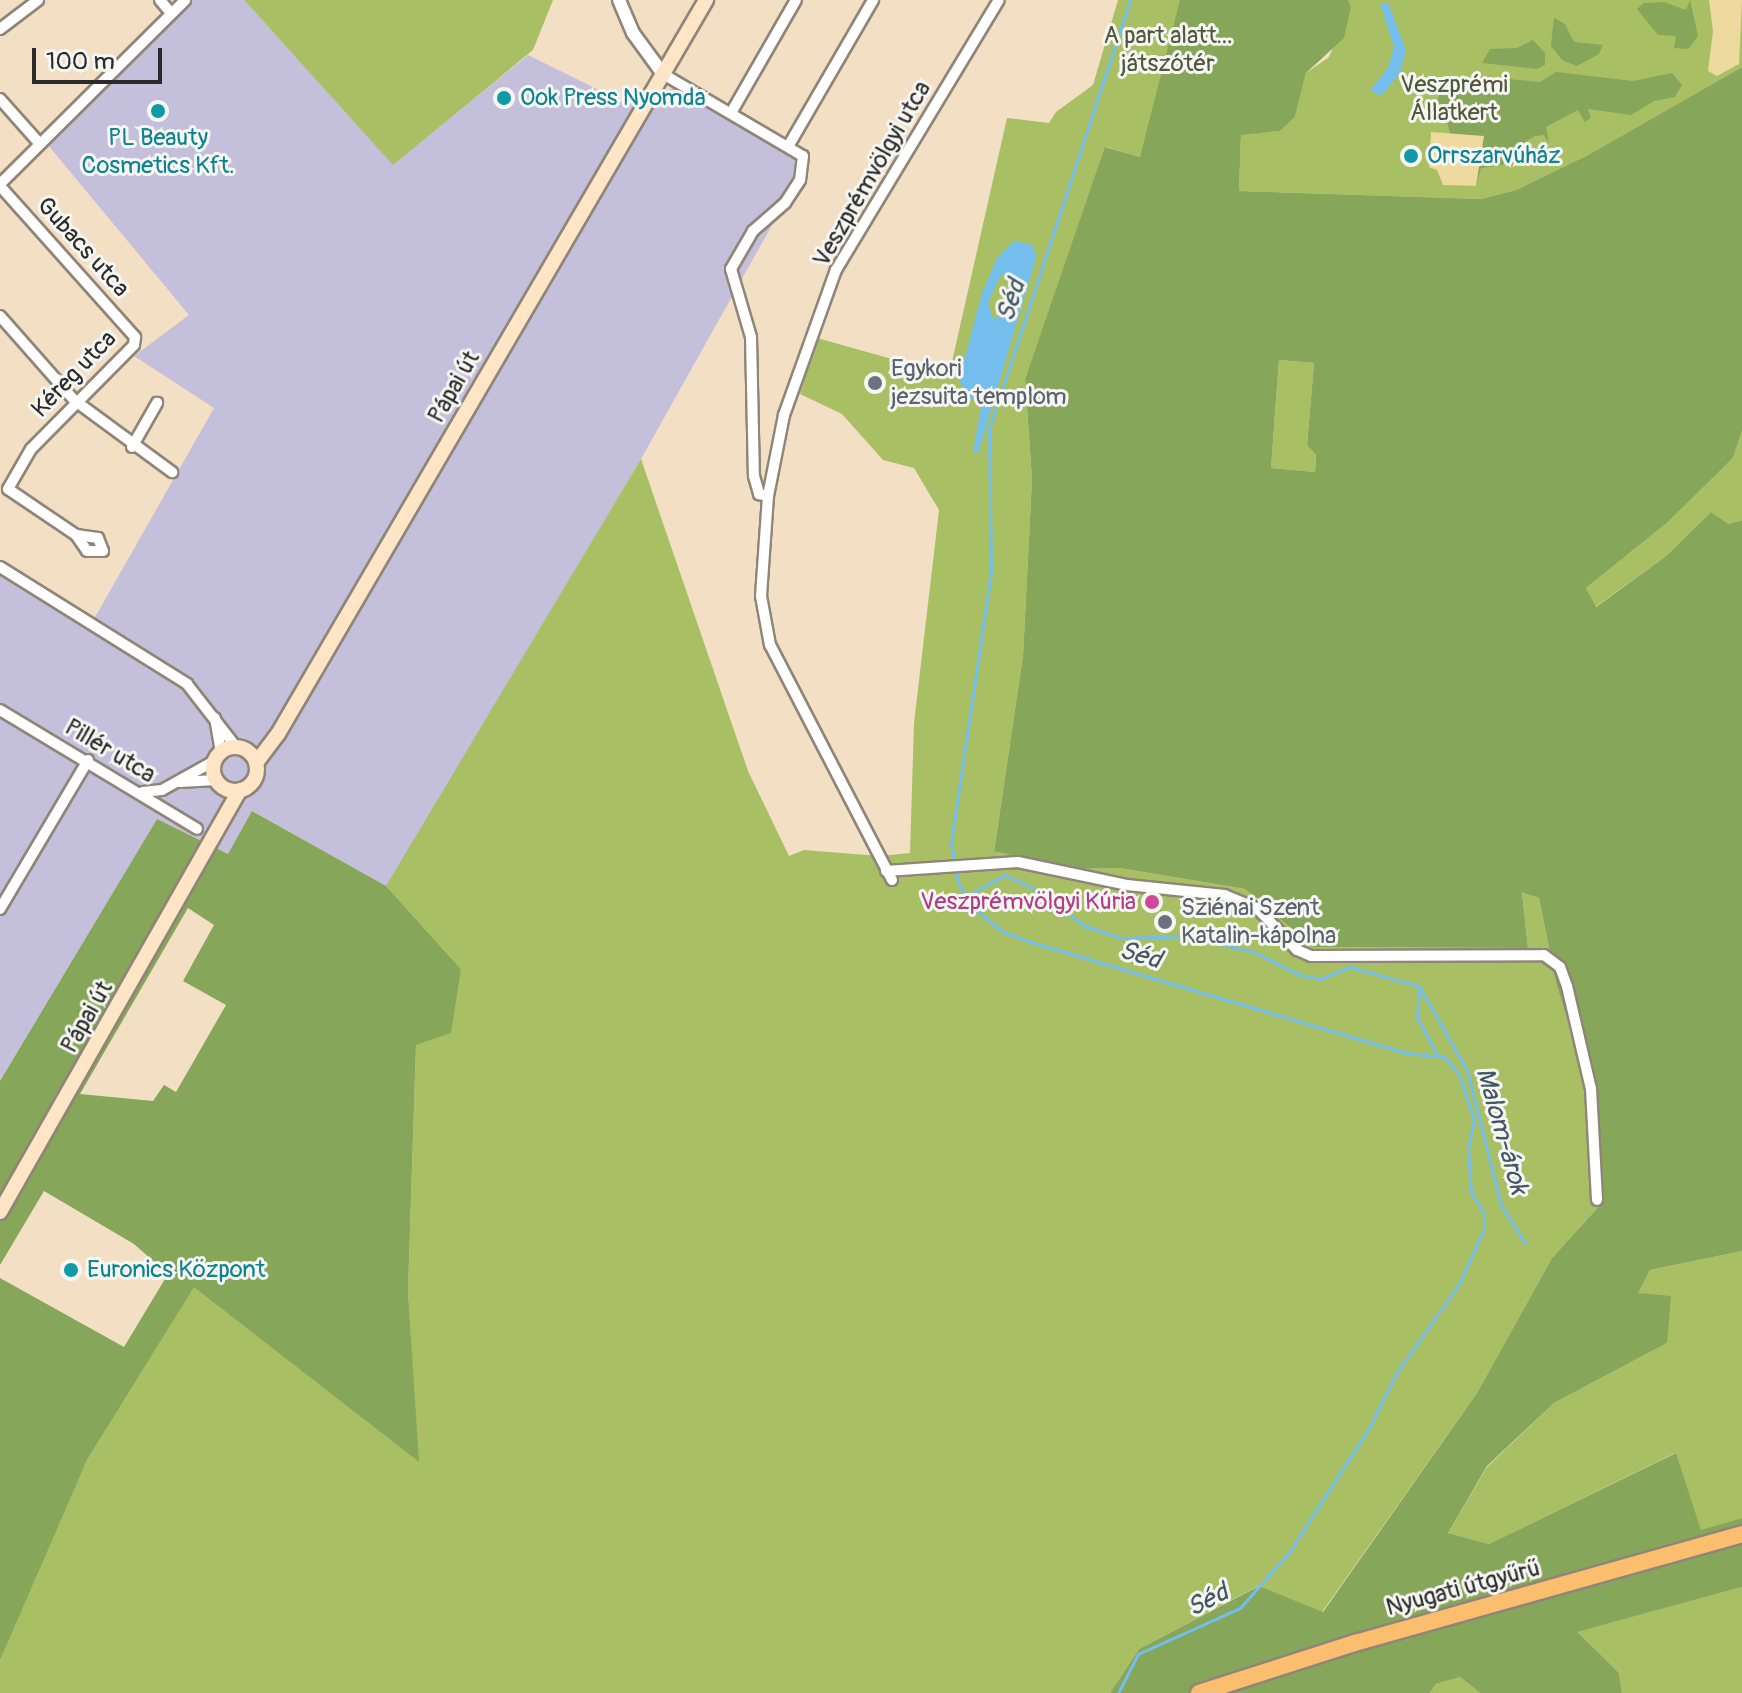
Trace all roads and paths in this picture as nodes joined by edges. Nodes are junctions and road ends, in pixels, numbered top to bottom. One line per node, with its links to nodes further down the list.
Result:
1 (38, 0): 10 (street)
2 (160, 0): 9 (street)
3 (185, 0): 9 (street)
4 (619, 0): 11 (street)
5 (706, 0): 11 (main road, Pápai út)
6 (796, 0): 13 (street)
7 (873, 0): 15 (street)
8 (999, 0): 23 (street, Veszprémvölgyi utca)
9 (171, 13): 14 (street)
10 (0, 29)
11 (663, 74): 13 (street); 27 (main road, Pápai út)
12 (0, 99): 14 (street)
13 (731, 113): 15 (street)
14 (40, 144): 16 (street)
15 (789, 145): 23 (street)
16 (0, 185): 18 (street, Gubacs utca)
17 (0, 316): 19 (street)
18 (135, 337): 19 (street, Kéreg utca)
19 (74, 400): 21 (street); 24 (street, Kéreg utca)
20 (157, 403): 21 (street)
21 (132, 447): 22 (street)
22 (172, 472)
23 (768, 496): 38 (street, Veszprémvölgyi utca)
24 (76, 535)
25 (0, 567): 28 (street)
26 (0, 710): 29 (street, Pillér utca)
27 (285, 722): 28 (main road, Pápai út); 30 (main road, Pápai út)
28 (229, 752): 30 (main road); 31 (street); 32 (main road, Pápai út)
29 (88, 760): 34 (street, Pillér utca); 37 (street)
30 (256, 763): 33 (main road, Pápai út)
31 (174, 783): 32 (street); 34 (street)
32 (218, 783): 33 (main road); 36 (main road, Pápai út)
33 (240, 790): 36 (main road, Pápai út)
34 (137, 791): 35 (street, Pillér utca)
35 (197, 829)
36 (213, 843): 39 (main road, Pápai út)
37 (0, 909)
38 (1597, 1200)
39 (0, 1212)
40 (1742, 1534): 41 (main road, Nyugati útgyűrű)
41 (1241, 1686): 42 (main road, Nyugati útgyűrű)
42 (1199, 1693)

